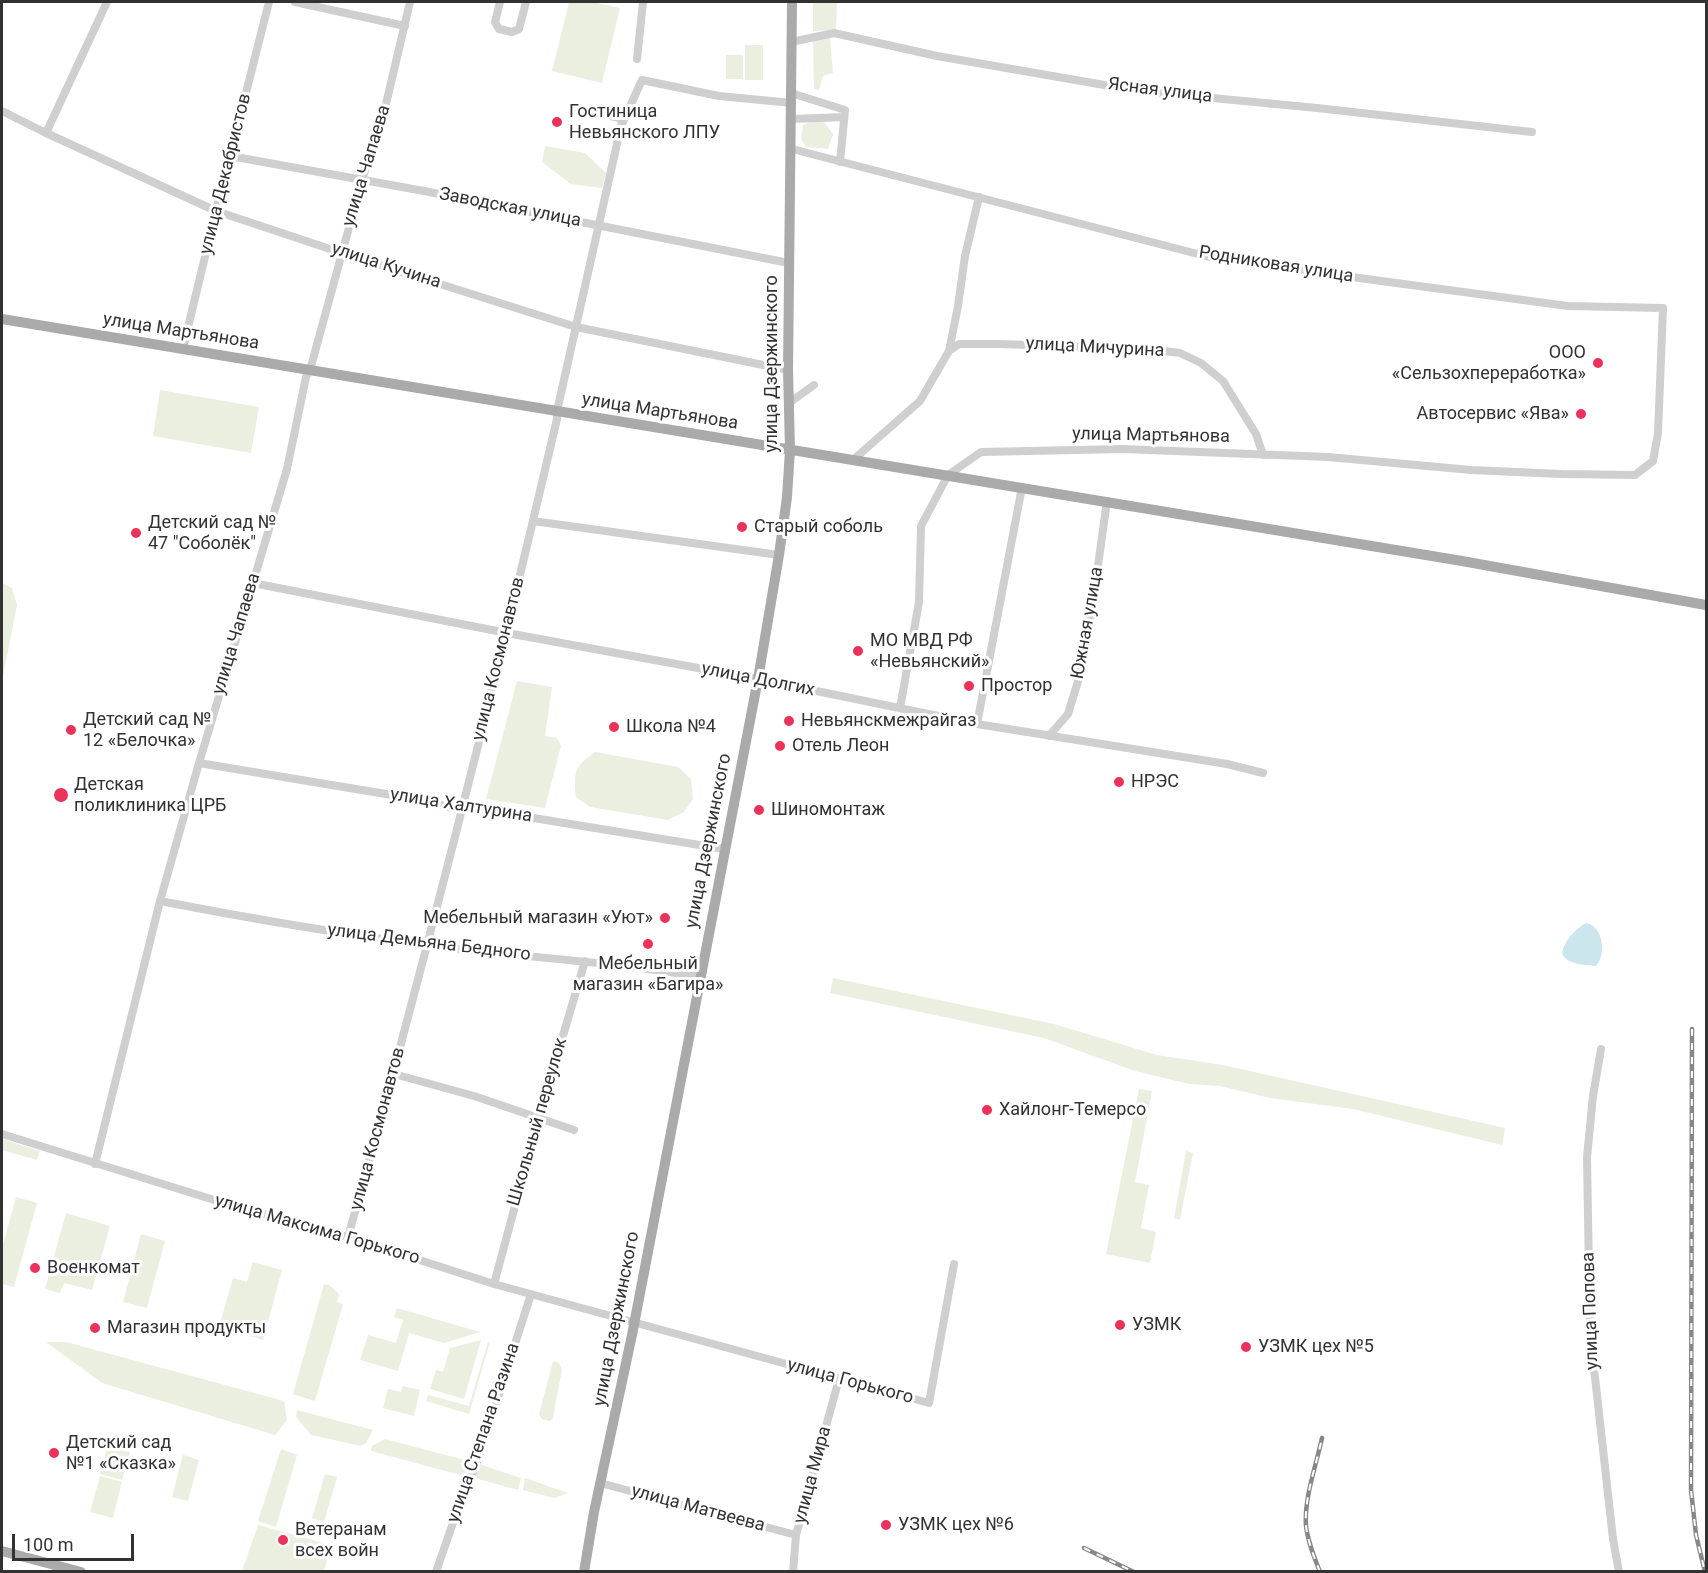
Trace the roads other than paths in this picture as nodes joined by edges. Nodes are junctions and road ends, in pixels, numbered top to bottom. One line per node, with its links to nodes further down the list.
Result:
1 (107, 2): 19 (street)
2 (269, 2): 21 (street, улица Декабристов)
3 (295, 2): 9 (street)
4 (410, 2): 9 (street, улица Чапаева)
5 (500, 2): 6 (street)
6 (526, 2)
7 (643, 2): 11 (street)
8 (792, 2): 10 (main road, улица Дзержинского)
9 (405, 26): 23 (street, улица Чапаева)
10 (791, 42): 12 (main road, улица Дзержинского); 18 (street, Ясная улица)
11 (637, 59)
12 (792, 98): 15 (street); 16 (street, улица Космонавтов); 17 (main road, улица Дзержинского)
13 (580, 109): 16 (street)
14 (2, 111): 19 (street, улица Кучина)
15 (844, 117): 17 (street); 22 (street)
16 (623, 119): 26 (street, улица Космонавтов)
17 (792, 119): 20 (main road, улица Дзержинского)
18 (1532, 132)
19 (46, 133): 25 (street, улица Кучина)
20 (792, 149): 22 (street, Родниковая улица); 28 (main road, улица Дзержинского)
21 (230, 156): 23 (street, Заводская улица); 25 (street, улица Декабристов)
22 (840, 162): 24 (street, Родниковая улица)
23 (362, 180): 26 (street, Заводская улица); 27 (street, улица Чапаева)
24 (979, 197): 32 (street); 42 (street, Родниковая улица)
25 (216, 211): 27 (street, улица Кучина); 31 (street, улица Декабристов)
26 (598, 225): 28 (street, Заводская улица); 30 (street, улица Космонавтов)
27 (342, 253): 30 (street, улица Кучина); 33 (street, улица Чапаева)
28 (789, 263): 34 (main road, улица Дзержинского)
29 (2, 319): 31 (main road, улица Мартьянова)
30 (576, 327): 34 (street, улица Кучина); 37 (street, улица Космонавтов)
31 (183, 348): 33 (main road, улица Мартьянова)
32 (949, 351): 39 (street, улица Мичурина); 40 (street)
33 (310, 370): 37 (main road, улица Мартьянова); 47 (street, улица Чапаева)
34 (788, 370): 36 (main road, улица Дзержинского)
35 (814, 385): 36 (street)
36 (789, 403): 38 (main road, улица Дзержинского)
37 (557, 411): 38 (main road, улица Мартьянова); 45 (street, улица Космонавтов)
38 (790, 450): 40 (main road, улица Мартьянова); 46 (main road, улица Дзержинского)
39 (1263, 455): 41 (street, улица Мартьянова); 42 (street, улица Мартьянова)
40 (853, 459): 41 (main road, улица Мартьянова)
41 (948, 475): 43 (main road); 51 (street)
42 (1635, 475)
43 (1022, 487): 44 (main road); 52 (street)
44 (1107, 501): 48 (main road); 53 (street, Южная улица)
45 (533, 521): 46 (street); 49 (street, улица Космонавтов)
46 (779, 555): 50 (main road, улица Дзержинского)
47 (253, 583): 49 (street, улица Долгих); 54 (street, улица Чапаева)
48 (1707, 605)
49 (507, 633): 50 (street, улица Долгих); 56 (street, улица Космонавтов)
50 (758, 679): 51 (street, улица Долгих); 57 (main road, улица Дзержинского)
51 (900, 708): 52 (street, улица Долгих)
52 (977, 724): 53 (street, улица Долгих)
53 (1049, 736): 55 (street, улица Долгих)
54 (199, 763): 56 (street, улица Халтурина); 58 (street, улица Чапаева)
55 (1263, 773)
56 (461, 810): 57 (street, улица Халтурина); 59 (street, улица Космонавтов)
57 (724, 849): 61 (main road, улица Дзержинского)
58 (160, 901): 59 (street, улица Демьяна Бедного); 67 (street, улица Чапаева)
59 (427, 945): 60 (street, улица Демьяна Бедного); 63 (street, улица Космонавтов)
60 (585, 961): 61 (street, улица Демьяна Бедного); 64 (street, Школьный переулок)
61 (700, 977): 72 (main road, улица Дзержинского)
62 (1601, 1049): 81 (street, улица Попова)
63 (394, 1074): 64 (street); 68 (street, улица Космонавтов)
64 (538, 1117): 65 (street); 70 (street, Школьный переулок)
65 (574, 1130)
66 (2, 1134): 67 (street, улица Максима Горького)
67 (95, 1164): 68 (street, улица Максима Горького)
68 (348, 1237): 70 (street, улица Максима Горького)
69 (954, 1264): 73 (street, улица Горького)
70 (494, 1284): 71 (street, улица Максима Горького)
71 (531, 1294): 72 (street, улица Максима Горького); 78 (street, улица Степана Разина)
72 (634, 1322): 73 (street, улица Горького); 74 (main road, улица Дзержинского)
73 (839, 1379): 75 (street, улица Мира)
74 (600, 1484): 75 (street, улица Матвеева); 79 (main road, улица Дзержинского)
75 (796, 1535): 80 (street, улица Мира)
76 (2, 1551): 77 (main road)
77 (81, 1572)
78 (436, 1572)
79 (584, 1572)
80 (793, 1572)
81 (1618, 1572)

